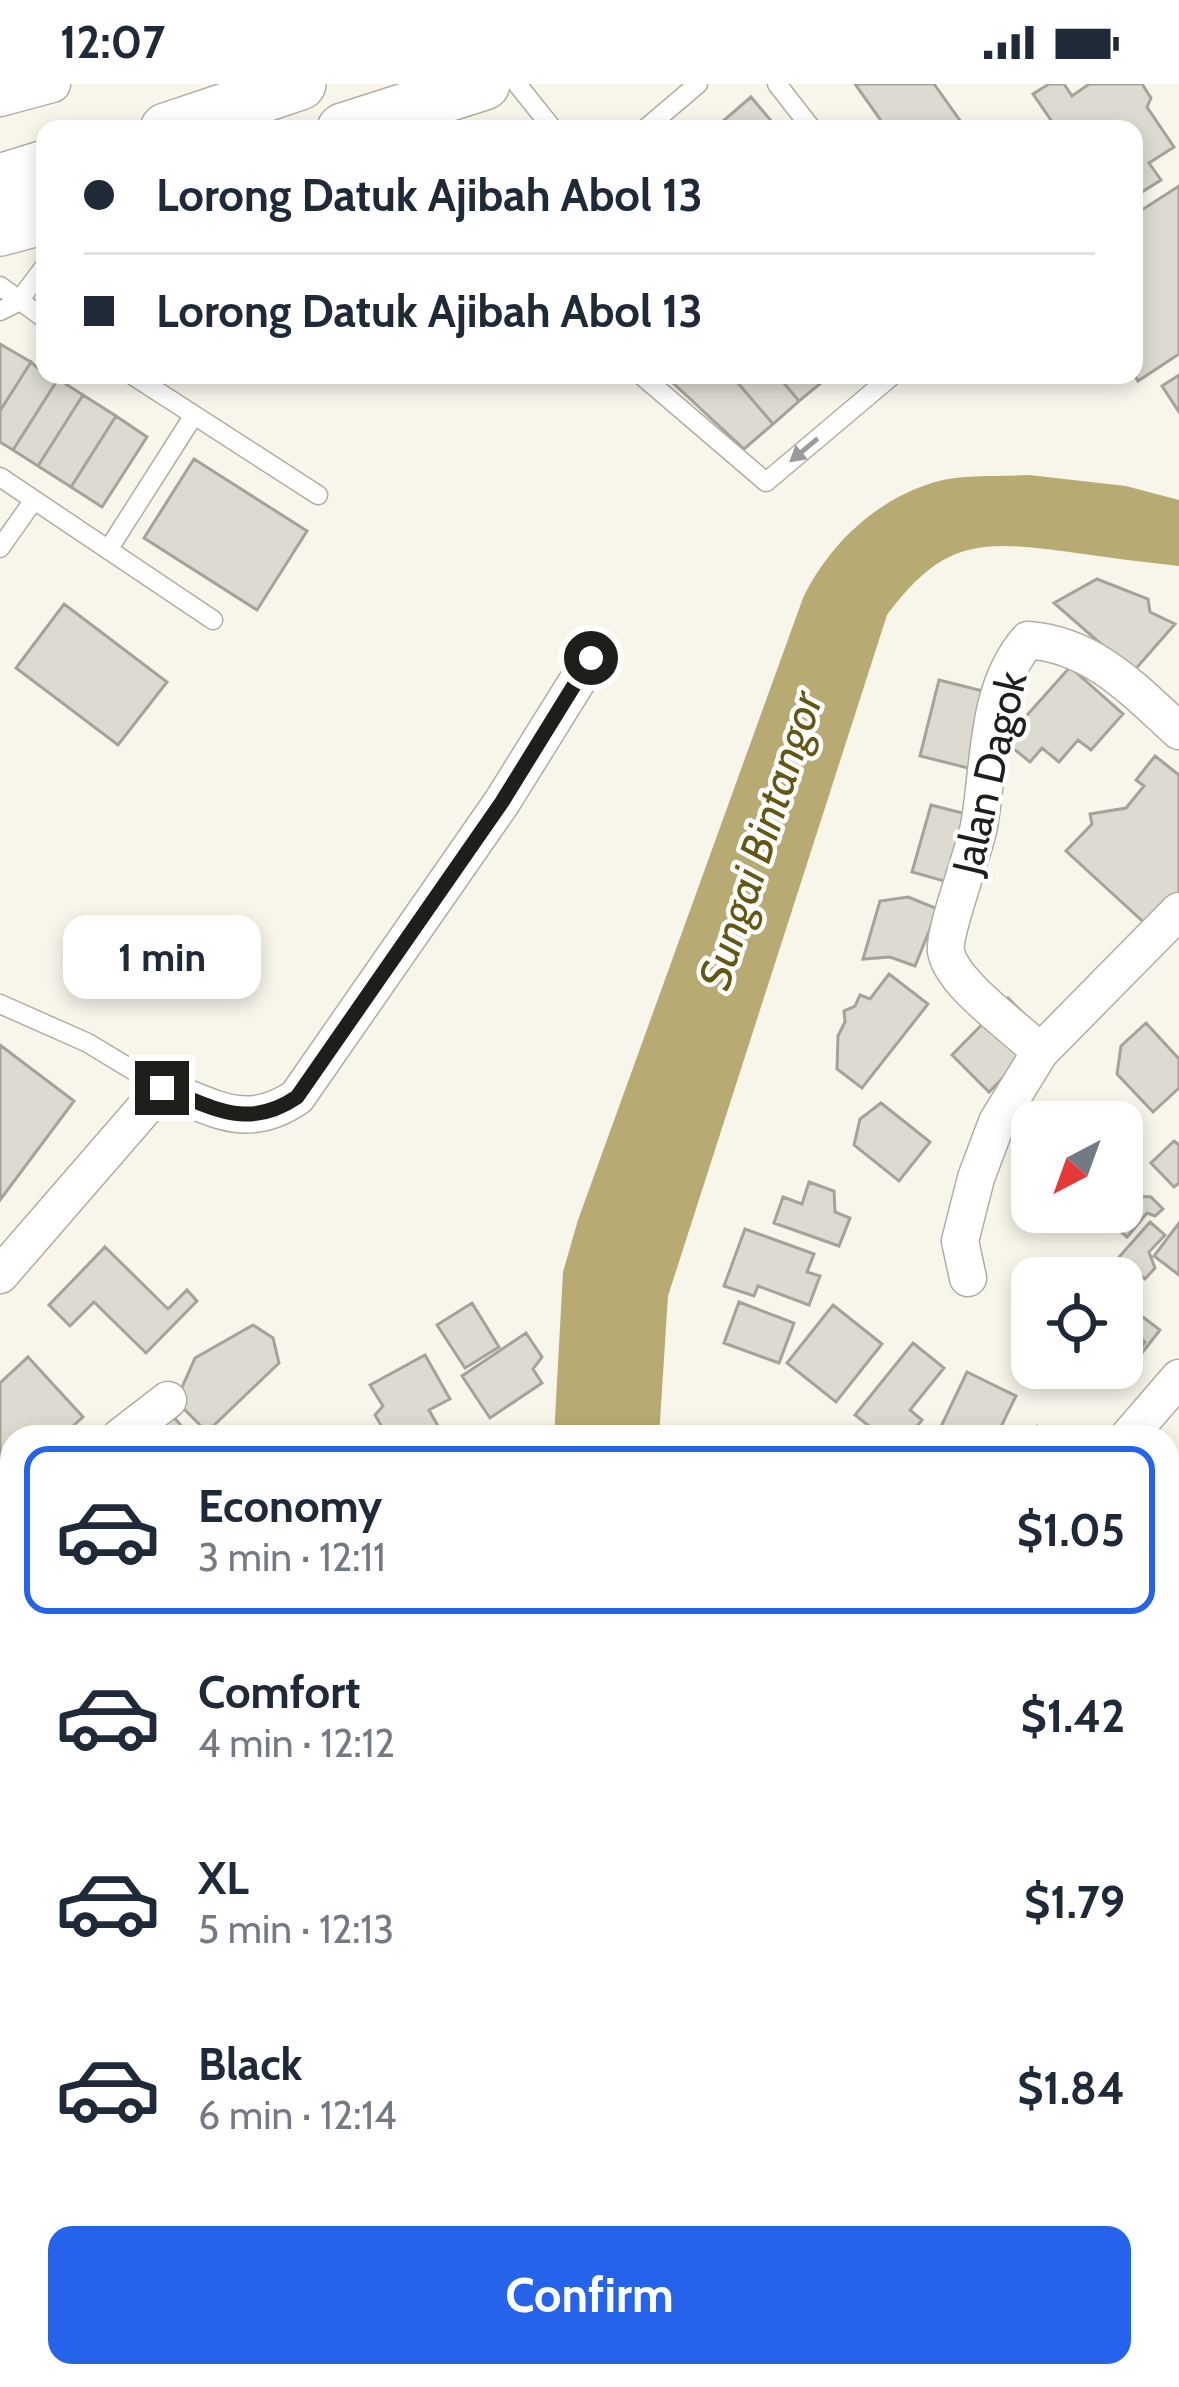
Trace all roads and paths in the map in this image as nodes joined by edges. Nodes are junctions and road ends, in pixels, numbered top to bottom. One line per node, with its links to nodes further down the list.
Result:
1 (52, 84): 8 (street)
2 (299, 84): 7 (main road)
3 (484, 84): 10 (main road)
4 (517, 84): 11 (lane)
5 (698, 84): 12 (lane)
6 (777, 84): 13 (lane)
7 (233, 96): 9 (main road)
8 (0, 98)
9 (184, 120)
10 (371, 120)
11 (546, 120)
12 (656, 120)
13 (805, 120)
14 (36, 169): 15 (main road)
15 (0, 180)
16 (36, 220): 17 (main road)
17 (0, 230)
18 (36, 276): 20 (lane)
19 (0, 286): 20 (lane)
20 (9, 307)
21 (146, 384): 24 (lane)
22 (656, 384): 23 (lane, one-way to 22)
23 (882, 384)
24 (194, 415): 26 (lane); 29 (lane)
25 (0, 477): 27 (lane)
26 (318, 495)
27 (34, 500): 28 (lane); 29 (lane)
28 (0, 548)
29 (108, 550): 30 (lane)
30 (213, 620)
31 (591, 658): 36 (street)
32 (1179, 731): 35 (street, Jalan Dagok)
33 (1179, 910): 35 (street)
34 (0, 1004): 36 (lane)
35 (1040, 1052): 38 (street)
36 (162, 1088): 37 (street)
37 (0, 1275)
38 (968, 1278)
39 (1179, 1378): 42 (street)
40 (168, 1400): 41 (street)
41 (136, 1425)
42 (1138, 1425)

